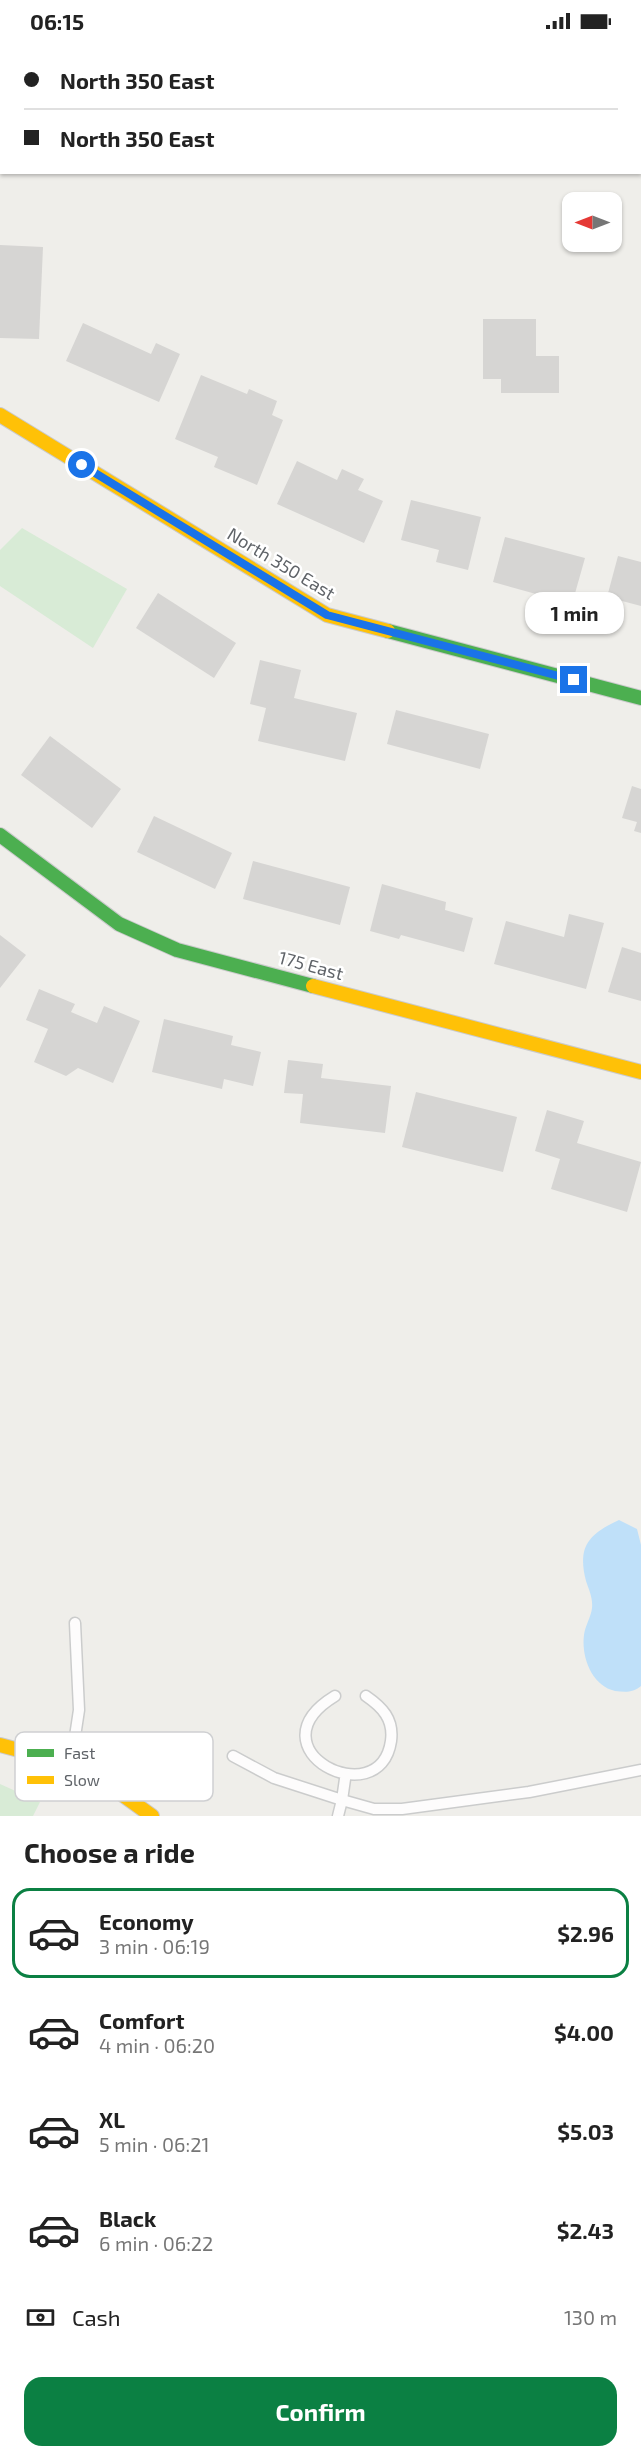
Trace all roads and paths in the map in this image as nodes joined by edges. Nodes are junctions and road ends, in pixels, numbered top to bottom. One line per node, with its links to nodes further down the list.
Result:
1 (0, 415): 2 (street, North 350 East)
2 (641, 698)
3 (0, 835): 4 (street, 175 East)
4 (641, 1072)
5 (75, 1623): 8 (lane)
6 (335, 1696): 13 (lane)
7 (366, 1696): 13 (lane)
8 (75, 1732)
9 (0, 1745): 10 (street)
10 (15, 1750)
11 (232, 1756): 14 (lane)
12 (641, 1770): 14 (lane)
13 (345, 1779): 14 (lane)
14 (342, 1800): 17 (lane)
15 (131, 1801): 16 (street)
16 (152, 1816)
17 (338, 1816)

